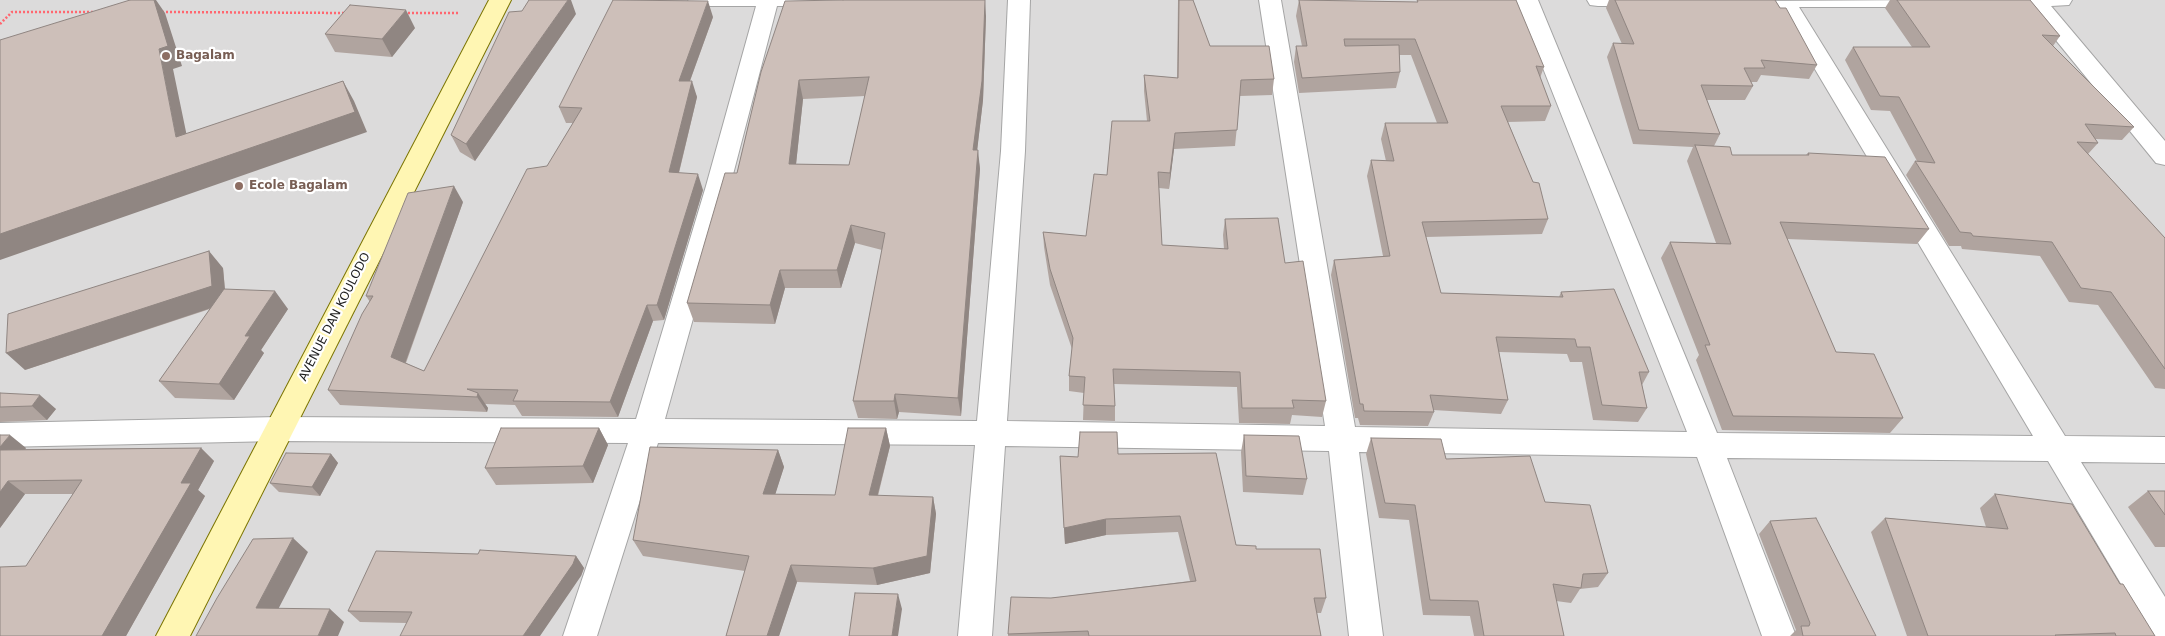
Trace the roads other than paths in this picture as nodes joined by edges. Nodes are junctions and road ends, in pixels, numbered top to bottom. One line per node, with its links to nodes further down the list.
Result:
1 (500, 0): 17 (street, AVENUE DAN KOULODO)
2 (699, 0): 3 (street)
3 (768, 0): 4 (street); 18 (street)
4 (942, 0)
5 (1019, 0): 19 (street)
6 (1270, 0): 21 (street)
7 (1527, 0): 22 (street)
8 (1598, 0): 9 (street)
9 (1667, 0)
10 (1945, 0): 15 (street)
11 (1974, 0): 12 (street)
12 (2034, 0): 13 (street); 16 (street)
13 (2061, 0)
14 (1746, 1): 15 (street)
15 (1785, 1): 23 (street)
16 (2165, 158)
17 (278, 429): 18 (street); 20 (street); 26 (street, AVENUE DAN KOULODO)
18 (647, 431): 19 (street); 27 (street)
19 (991, 433): 21 (street); 28 (street)
20 (0, 435)
21 (1342, 438): 22 (street); 29 (street)
22 (1707, 445): 23 (street); 30 (street)
23 (2058, 450): 24 (street); 25 (street)
24 (2165, 450)
25 (2165, 627)
26 (173, 636)
27 (580, 636)
28 (975, 636)
29 (1366, 636)
30 (1778, 636)

